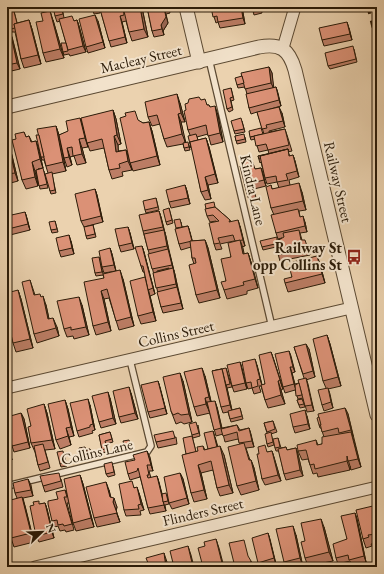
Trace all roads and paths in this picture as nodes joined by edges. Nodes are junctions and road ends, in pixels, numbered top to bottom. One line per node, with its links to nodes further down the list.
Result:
1 (186, 7): 4 (street)
2 (295, 7): 3 (street)
3 (283, 48): 4 (street, Macleay Street); 6 (street, Railway Street)
4 (204, 61): 5 (street, Macleay Street); 7 (lane, Kindra Lane)
5 (7, 107)
6 (351, 308): 7 (street, Collins Street); 10 (street, Railway Street)
7 (272, 327): 8 (street, Collins Street)
8 (130, 360): 9 (street, Collins Street); 11 (lane, Collins Lane)
9 (7, 388)
10 (377, 415)
11 (7, 486)
12 (377, 487): 13 (street, Flinders Street)
13 (35, 567)

